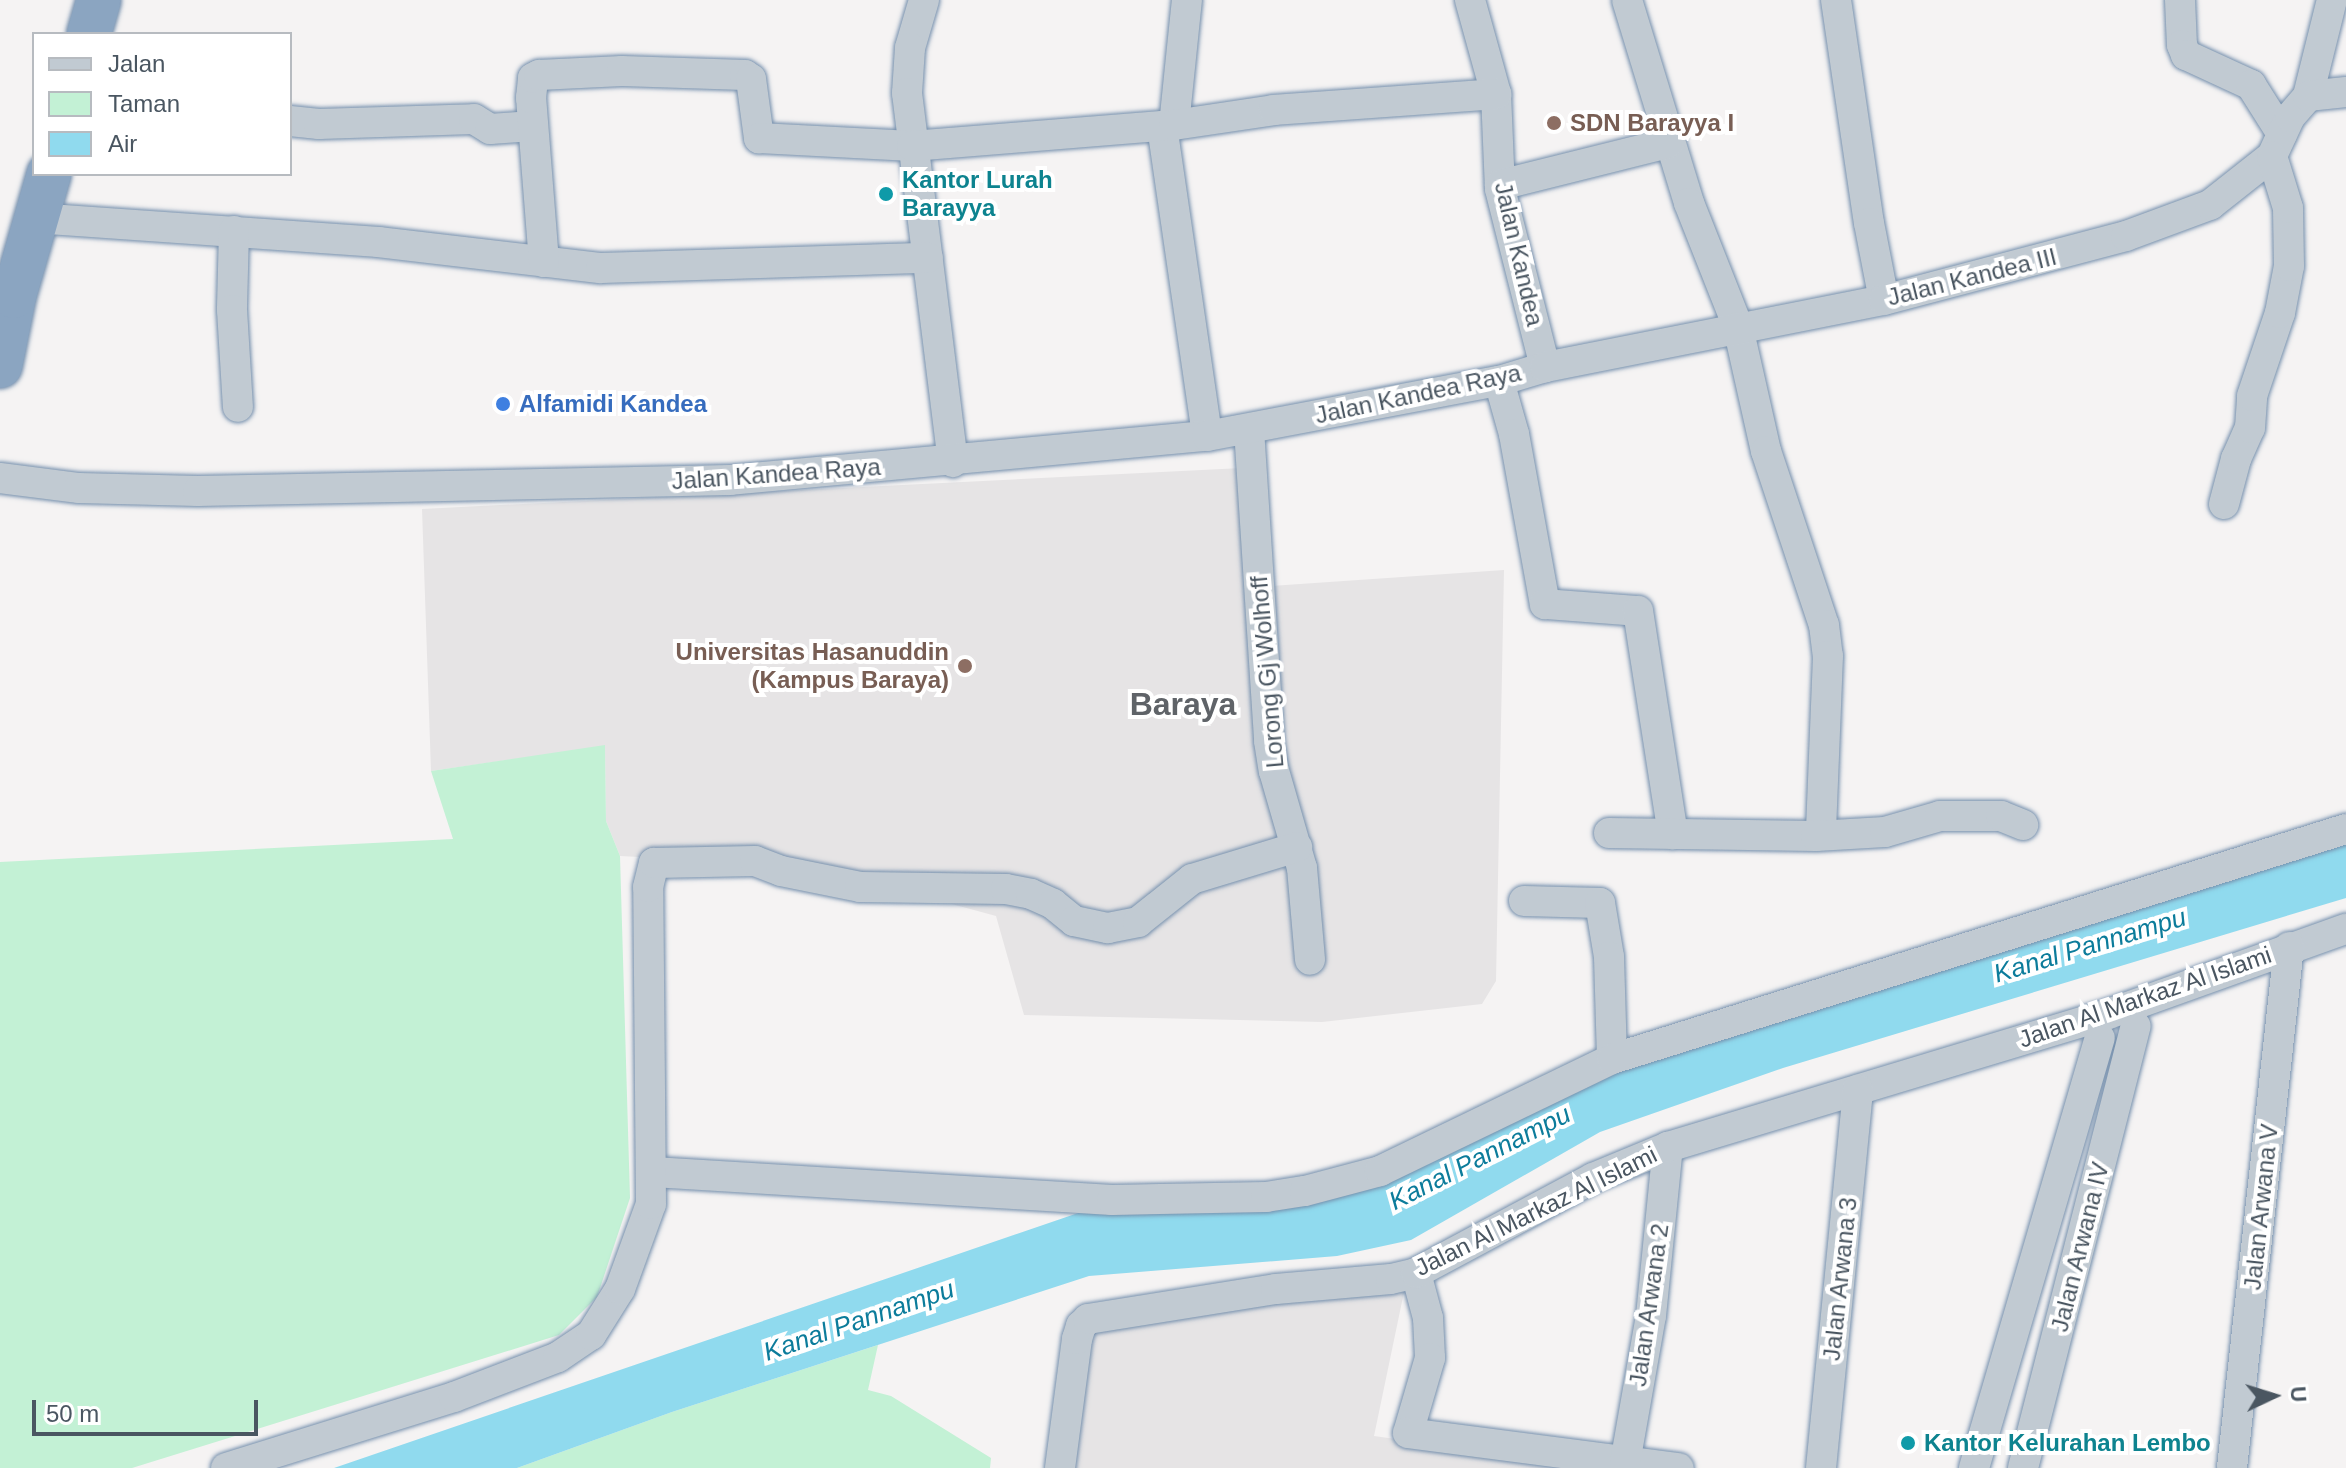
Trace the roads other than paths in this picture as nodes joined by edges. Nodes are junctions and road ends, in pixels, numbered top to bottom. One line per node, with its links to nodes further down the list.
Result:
1 (99, 0): 9 (highway)
2 (924, 0): 18 (street)
3 (1187, 0): 15 (street)
4 (1470, 0): 11 (street, Jalan Kandea)
5 (1627, 0): 16 (street)
6 (1836, 0): 26 (street)
7 (2180, 0): 17 (street)
8 (2332, 0): 12 (street)
9 (90, 32)
10 (2346, 92): 12 (street)
11 (1496, 94): 15 (street); 20 (street, Jalan Kandea)
12 (2308, 96): 17 (street, Jalan Kandea III)
13 (292, 121): 14 (street)
14 (533, 126): 18 (street); 24 (street)
15 (1168, 126): 18 (street); 33 (street)
16 (1669, 143): 20 (street); 27 (street)
17 (2277, 145): 26 (street, Jalan Kandea III); 36 (street)
18 (912, 146): 23 (street)
19 (48, 176): 21 (highway)
20 (1500, 185): 29 (street, Jalan Kandea)
21 (35, 218): 22 (street); 25 (highway)
22 (234, 231): 24 (street); 31 (street)
23 (928, 258): 24 (street); 34 (street)
24 (544, 262)
25 (7, 294): 28 (highway)
26 (1884, 300): 27 (street, Jalan Kandea III)
27 (1738, 327): 29 (street, Jalan Kandea III); 41 (street)
28 (0, 366)
29 (1545, 367): 30 (street, Jalan Kandea Raya)
30 (1499, 381): 32 (street, Jalan Kandea Raya); 40 (street)
31 (238, 407)
32 (1249, 429): 33 (street, Jalan Kandea Raya); 42 (street, Lorong Gj Wolhoff)
33 (1207, 436): 34 (street, Jalan Kandea Raya)
34 (953, 462): 35 (street, Jalan Kandea Raya)
35 (0, 478)
36 (2224, 504)
37 (2023, 825): 41 (street)
38 (2346, 829): 49 (street)
39 (1609, 833): 40 (street)
40 (1673, 834): 41 (street)
41 (1821, 834)
42 (1297, 847): 46 (street, Lorong Gj Wolhoff); 52 (street)
43 (1524, 901): 49 (street)
44 (2346, 929): 45 (street, Jalan Al Markaz Al Islami)
45 (2289, 947): 50 (street, Jalan Al Markaz Al Islami); 61 (street, Jalan Arwana V)
46 (1310, 960)
47 (2136, 1026): 60 (street, Jalan Arwana IV)
48 (2100, 1038): 59 (street)
49 (1612, 1059): 52 (street)
50 (1858, 1090): 51 (street, Jalan Al Markaz Al Islami); 58 (street, Jalan Arwana 3)
51 (1668, 1147): 53 (street, Jalan Al Markaz Al Islami); 54 (street, Jalan Arwana 2)
52 (653, 1172): 55 (street)
53 (1416, 1273): 54 (street); 56 (street, Jalan Al Markaz Al Islami)
54 (1625, 1463): 57 (street)
55 (226, 1468)
56 (1060, 1468)
57 (1679, 1468)
58 (1821, 1468)
59 (1974, 1468)
60 (2023, 1468)
61 (2232, 1468)

